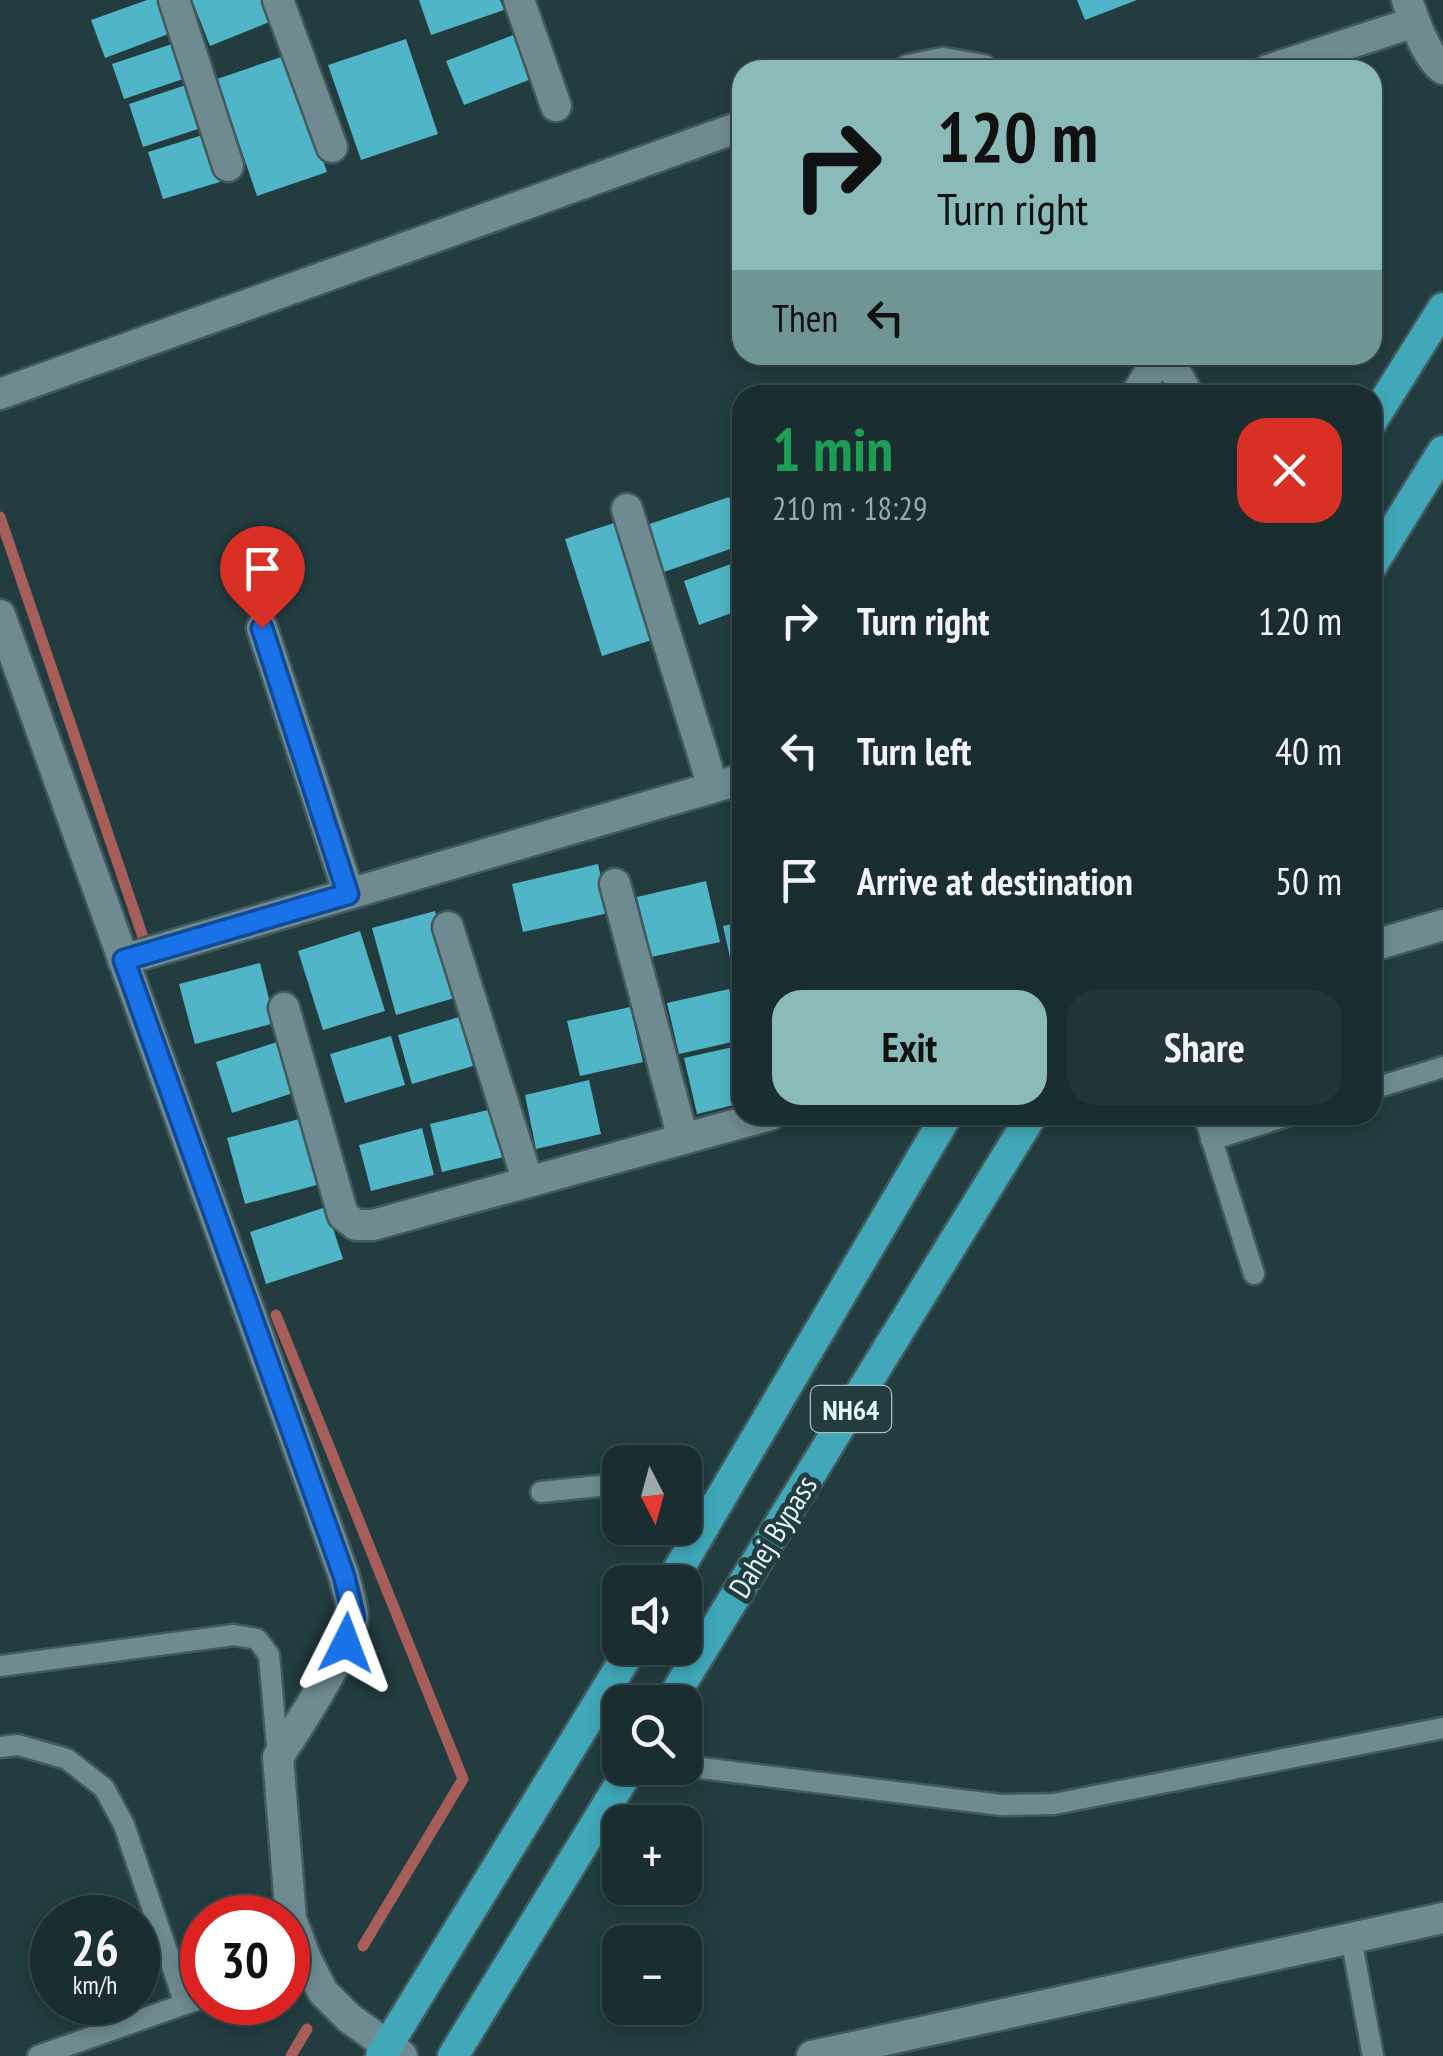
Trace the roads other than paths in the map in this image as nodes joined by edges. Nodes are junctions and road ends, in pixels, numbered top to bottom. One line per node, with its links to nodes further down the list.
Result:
1 (174, 0): 10 (street)
2 (278, 0): 9 (street)
3 (518, 0): 7 (street)
4 (1411, 11): 5 (street); 6 (street)
5 (1292, 60)
6 (1443, 69)
7 (556, 106)
8 (732, 130): 12 (street)
9 (332, 147)
10 (228, 166)
11 (1443, 308): 13 (highway)
12 (0, 394)
13 (1382, 405)
14 (1443, 451): 16 (highway)
15 (627, 509): 19 (street)
16 (1382, 549)
17 (0, 615): 25 (street)
18 (262, 628): 21 (street)
19 (728, 783): 21 (street)
20 (615, 884): 34 (street)
21 (348, 894): 25 (street)
22 (1443, 925): 24 (street)
23 (448, 927): 36 (street)
24 (1382, 943)
25 (124, 960): 48 (street)
26 (284, 1008): 36 (street)
27 (1443, 1066): 28 (lane)
28 (1382, 1086)
29 (734, 1125): 34 (street)
30 (941, 1125): 41 (highway, Dahej Bypass / NH64)
31 (1026, 1125): 45 (highway, Dahej Bypass / NH64)
32 (1207, 1125): 35 (lane)
33 (1259, 1125): 35 (lane)
34 (683, 1139): 36 (street)
35 (1212, 1140): 37 (lane)
36 (528, 1182)
37 (1254, 1274)
38 (602, 1486): 39 (lane)
39 (542, 1492)
40 (702, 1504): 41 (lane)
41 (716, 1508): 42 (highway, Dahej Bypass / NH64)
42 (682, 1565)
43 (622, 1665): 57 (highway)
44 (0, 1666): 48 (lane)
45 (680, 1685)
46 (1443, 1728): 49 (lane)
47 (0, 1747): 54 (lane)
48 (278, 1756): 51 (street)
49 (702, 1768)
50 (619, 1785): 59 (highway)
51 (289, 1895)
52 (1443, 1918): 53 (street)
53 (1351, 1938): 60 (street); 61 (lane)
54 (180, 1966)
55 (310, 1978): 57 (street)
56 (180, 2006): 58 (lane)
57 (390, 2053)
58 (38, 2056)
59 (452, 2056)
60 (812, 2056)
61 (1372, 2056)

